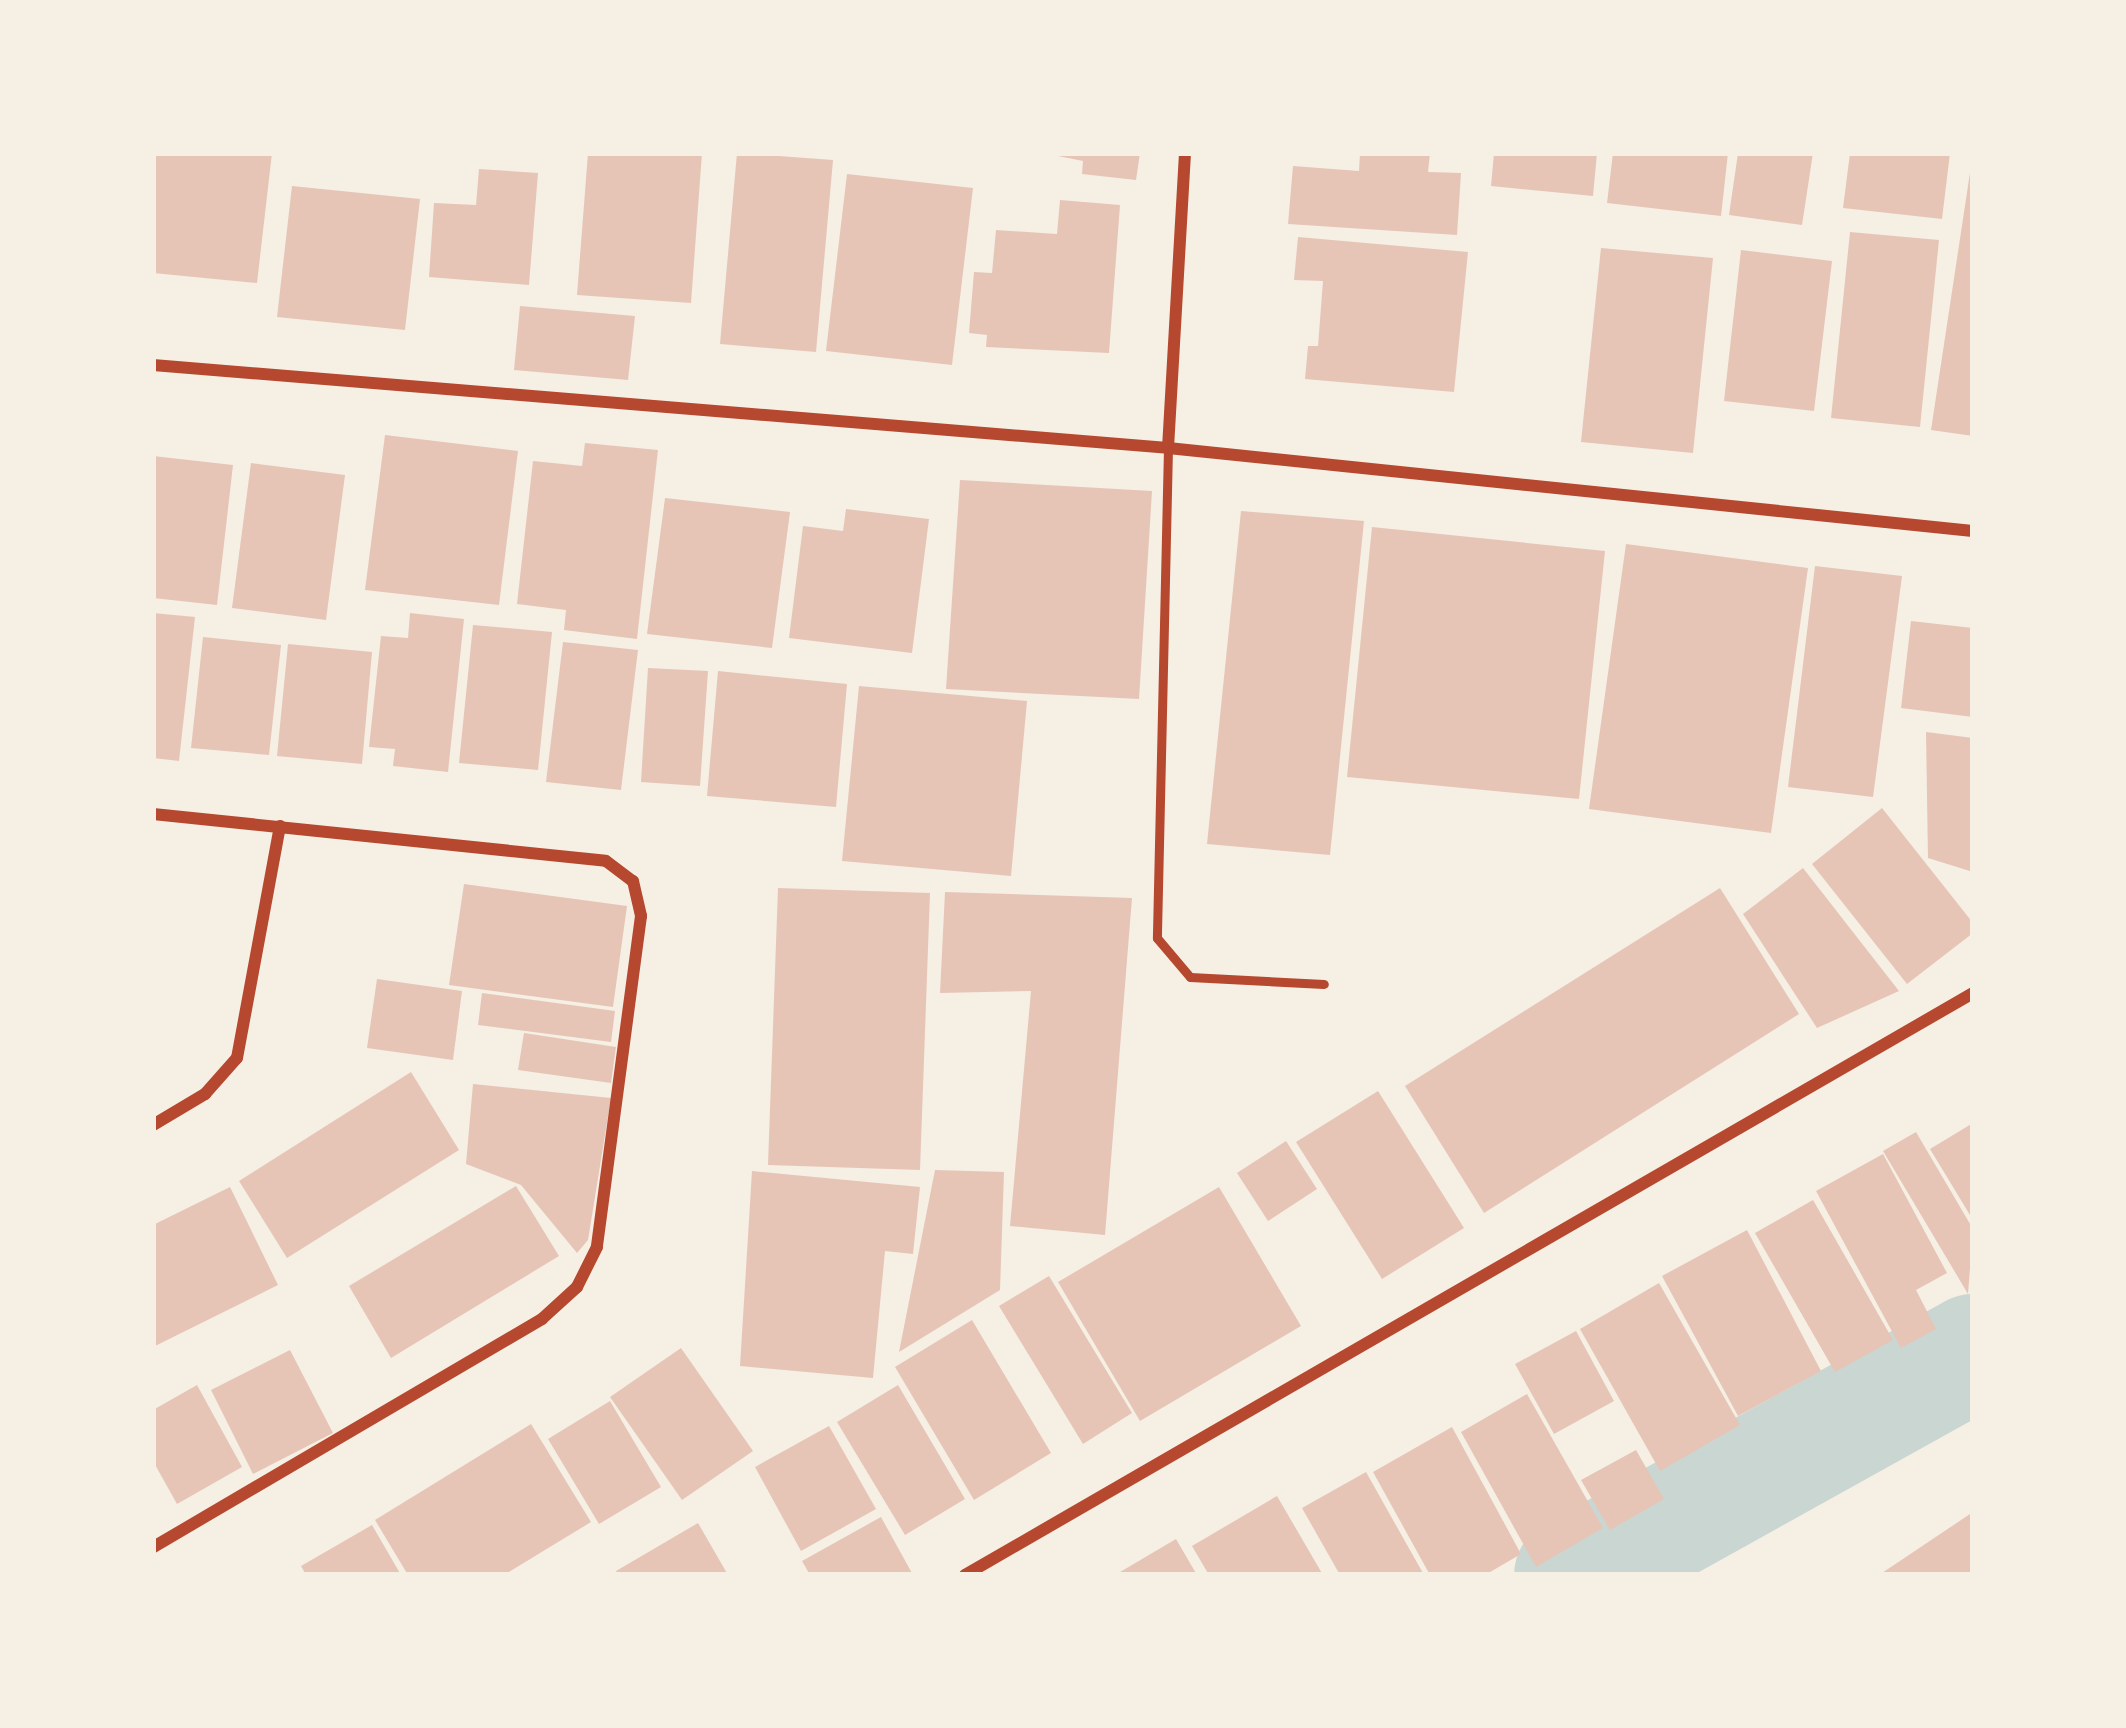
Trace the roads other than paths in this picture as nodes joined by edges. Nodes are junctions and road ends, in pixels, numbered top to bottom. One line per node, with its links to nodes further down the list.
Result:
1 (1185, 153): 3 (street)
2 (153, 365): 3 (street)
3 (1168, 448): 4 (street); 7 (lane)
4 (1973, 531)
5 (153, 814): 6 (street)
6 (280, 826): 9 (street); 10 (street)
7 (1324, 984)
8 (1973, 993): 11 (street)
9 (153, 1125)
10 (153, 1547)
11 (965, 1575)

